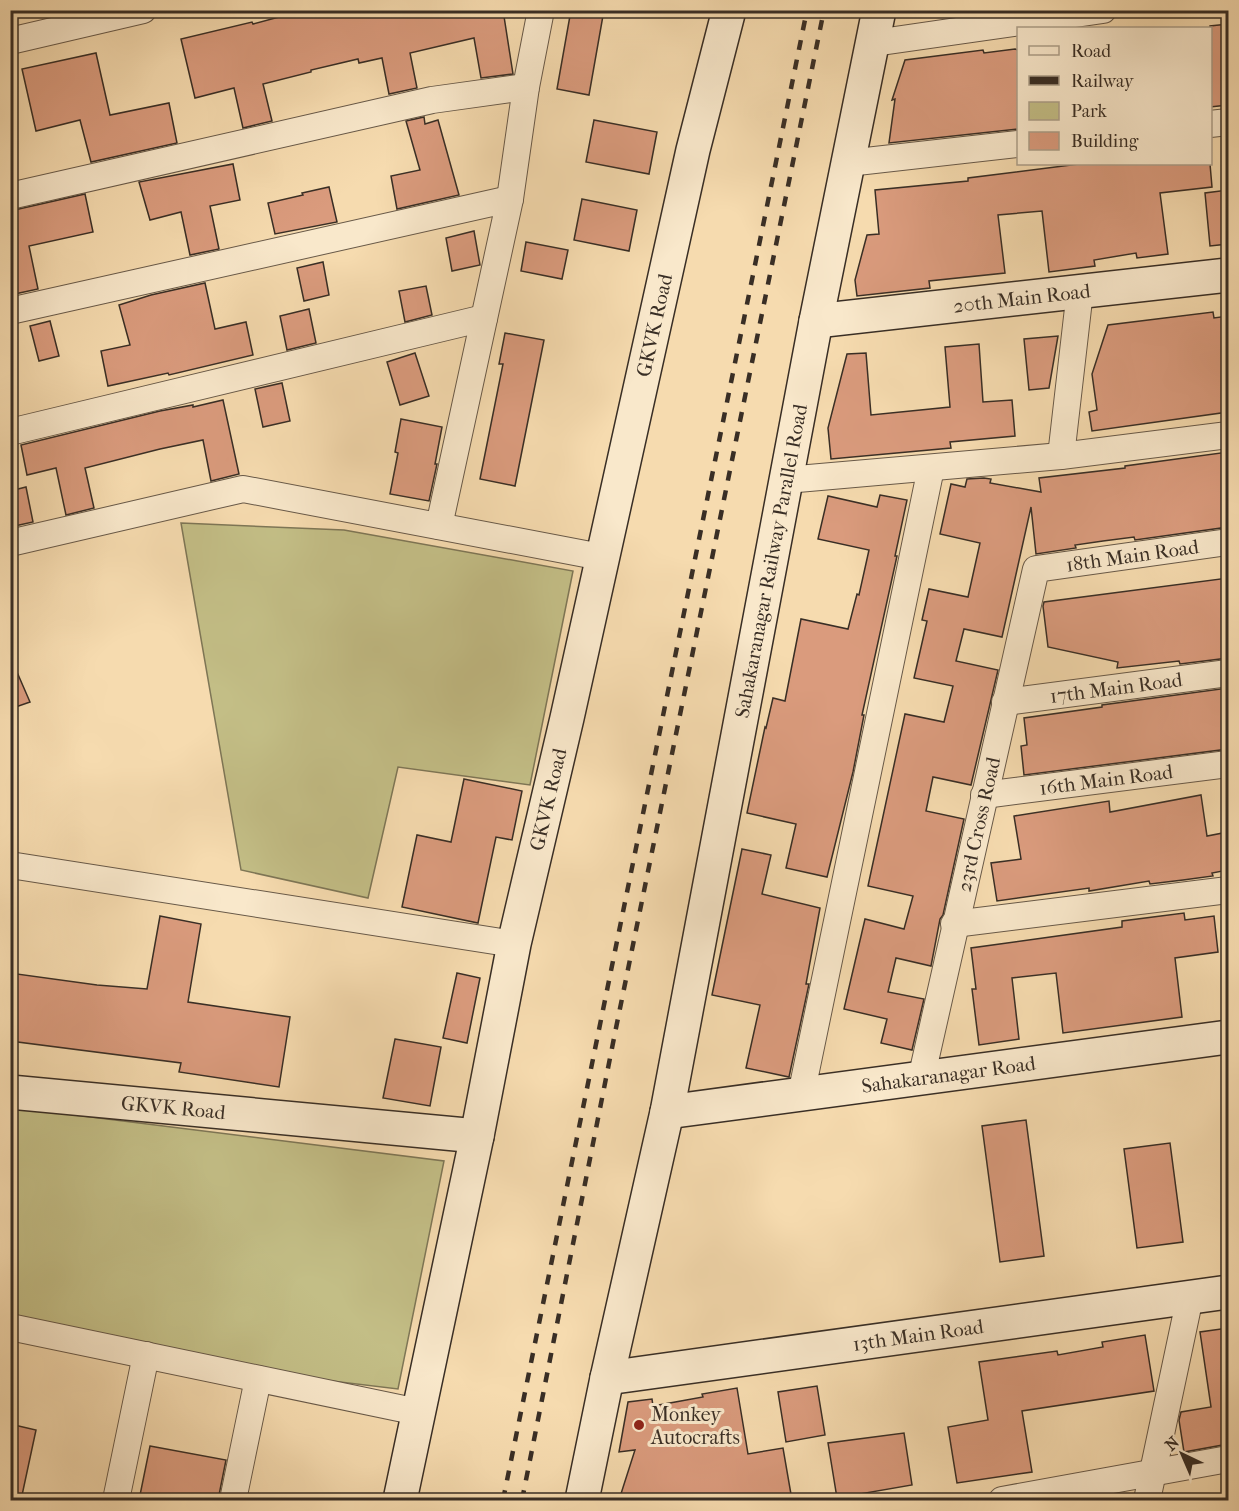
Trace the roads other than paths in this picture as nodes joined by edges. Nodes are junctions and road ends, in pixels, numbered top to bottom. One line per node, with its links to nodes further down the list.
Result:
1 (541, 10): 8 (street)
2 (729, 10): 28 (street, GKVK Road)
3 (879, 10): 7 (street, Sahakaranagar Railway Parallel Road)
4 (1102, 10): 7 (street)
5 (140, 11): 6 (street)
6 (10, 40)
7 (874, 44): 12 (street, Sahakaranagar Railway Parallel Road)
8 (526, 87): 13 (street); 14 (street)
9 (1228, 122): 10 (street)
10 (1212, 124)
11 (1017, 144): 12 (street)
12 (848, 162): 19 (street, Sahakaranagar Railway Parallel Road)
13 (10, 196)
14 (510, 199): 17 (street); 18 (street)
15 (1228, 275): 16 (street, 20th Main Road)
16 (1080, 291): 19 (street, 20th Main Road); 22 (street)
17 (10, 311)
18 (484, 318): 20 (street); 25 (street)
19 (816, 321): 24 (street, Sahakaranagar Railway Parallel Road)
20 (10, 432)
21 (1228, 435): 22 (street)
22 (1061, 456): 23 (street)
23 (931, 468): 24 (street); 41 (street)
24 (786, 480): 42 (street, Sahakaranagar Railway Parallel Road)
25 (439, 526): 27 (street); 28 (street)
26 (1228, 542): 29 (street, 18th Main Road)
27 (10, 543)
28 (602, 557): 37 (street, GKVK Road)
29 (1036, 569): 31 (street, 23rd Cross Road)
30 (1228, 673): 31 (street, 17th Main Road)
31 (1005, 702): 33 (street, 23rd Cross Road)
32 (1228, 764): 33 (street, 16th Main Road)
33 (984, 795): 36 (street, 23rd Cross Road)
34 (10, 865): 37 (street)
35 (1228, 890): 36 (street)
36 (954, 924): 39 (street, 23rd Cross Road)
37 (514, 944): 43 (street, GKVK Road)
38 (1228, 1037): 39 (street, Sahakaranagar Road)
39 (921, 1079): 41 (street, Sahakaranagar Road)
40 (10, 1092): 43 (street, GKVK Road)
41 (801, 1095): 42 (street, Sahakaranagar Road)
42 (667, 1112): 48 (street, Sahakaranagar Railway Parallel Road)
43 (477, 1136): 50 (street)
44 (1228, 1292): 45 (street, 13th Main Road)
45 (1190, 1297): 48 (street, 13th Main Road); 52 (street)
46 (10, 1327): 47 (street)
47 (146, 1356): 49 (street); 53 (street)
48 (607, 1378): 56 (street, Sahakaranagar Railway Parallel Road)
49 (258, 1379): 50 (street); 54 (street)
50 (418, 1412): 55 (street)
51 (1228, 1459): 52 (street)
52 (1152, 1473): 57 (street); 58 (street)
53 (116, 1500)
54 (233, 1500)
55 (400, 1500)
56 (582, 1500)
57 (1002, 1500)
58 (1147, 1500)

